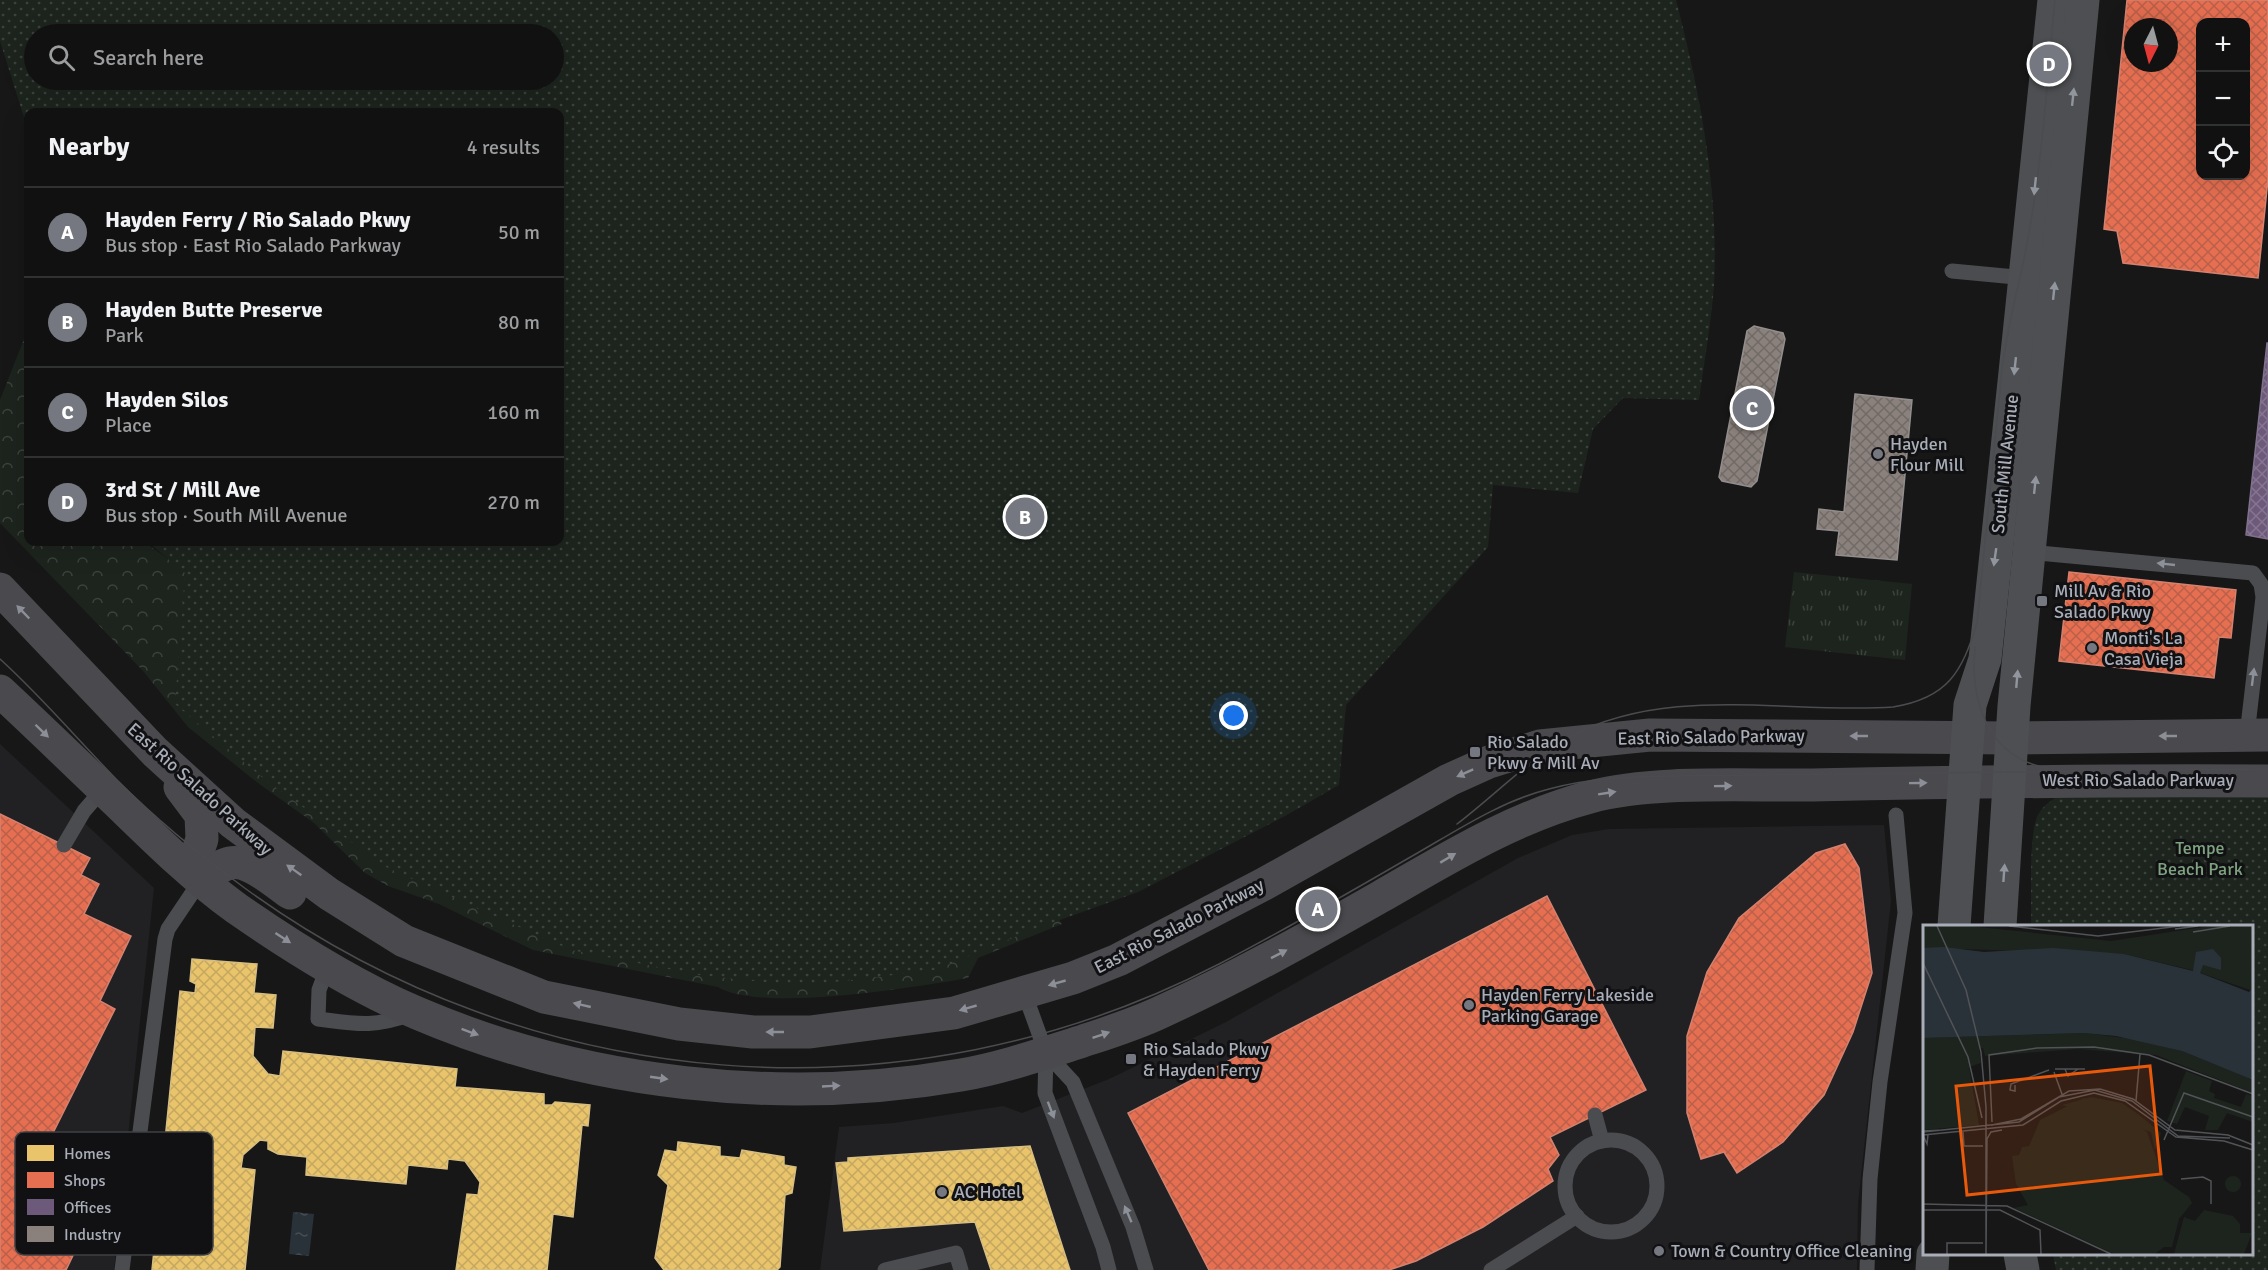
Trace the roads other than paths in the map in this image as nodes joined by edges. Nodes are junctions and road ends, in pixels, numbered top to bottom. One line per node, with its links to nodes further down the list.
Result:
1 (2054, 0): 4 (main road, South Mill Avenue, one-way to 4)
2 (2083, 0): 5 (main road, South Mill Avenue, one-way to 2)
3 (1952, 271): 4 (lane)
4 (2026, 279): 9 (main road, South Mill Avenue, one-way to 9)
5 (2028, 552): 8 (lane, one-way to 5); 10 (main road, South Mill Avenue, one-way to 5)
6 (0, 589): 11 (main road, East Rio Salado Parkway, one-way to 6)
7 (0, 691): 15 (main road, one-way to 15)
8 (2257, 735): 10 (main road, one-way to 10)
9 (1967, 736): 10 (main road, East Rio Salado Parkway); 13 (main road, South Mill Avenue); 23 (main road, East Rio Salado Parkway, one-way to 23)
10 (2012, 738): 12 (main road, South Mill Avenue)
11 (155, 752): 18 (main road); 21 (main road, East Rio Salado Parkway, one-way to 11)
12 (2009, 780): 13 (main road); 14 (main road, West Rio Salado Parkway); 20 (main road, South Mill Avenue, one-way to 12)
13 (1964, 781): 19 (main road, South Mill Avenue); 25 (main road, one-way to 13)
14 (2268, 781)
15 (103, 789): 17 (lane); 18 (main road)
16 (1896, 815): 39 (lane)
17 (64, 845)
18 (201, 880): 21 (main road); 22 (main road, one-way to 22); 27 (lane)
19 (1954, 925)
20 (2000, 925)
21 (404, 941): 23 (main road, East Rio Salado Parkway, one-way to 21)
22 (328, 966): 24 (main road); 24 (lane)
23 (1024, 992): 25 (lane)
24 (416, 1012): 25 (main road, one-way to 25)
25 (1046, 1053): 36 (lane, one-way to 36); 37 (lane, one-way to 25)
26 (1595, 1115): 28 (lane)
27 (140, 1132)
28 (1602, 1141): 29 (lane); 29 (lane)
29 (1577, 1216): 38 (lane)
30 (124, 1255): 33 (lane)
31 (1933, 1255): 40 (main road)
32 (2020, 1255): 41 (main road)
33 (122, 1270)
34 (885, 1270): 35 (lane)
35 (961, 1270)
36 (1109, 1270)
37 (1146, 1270)
38 (1491, 1270)
39 (1868, 1270)
40 (1932, 1270)
41 (2023, 1270)

